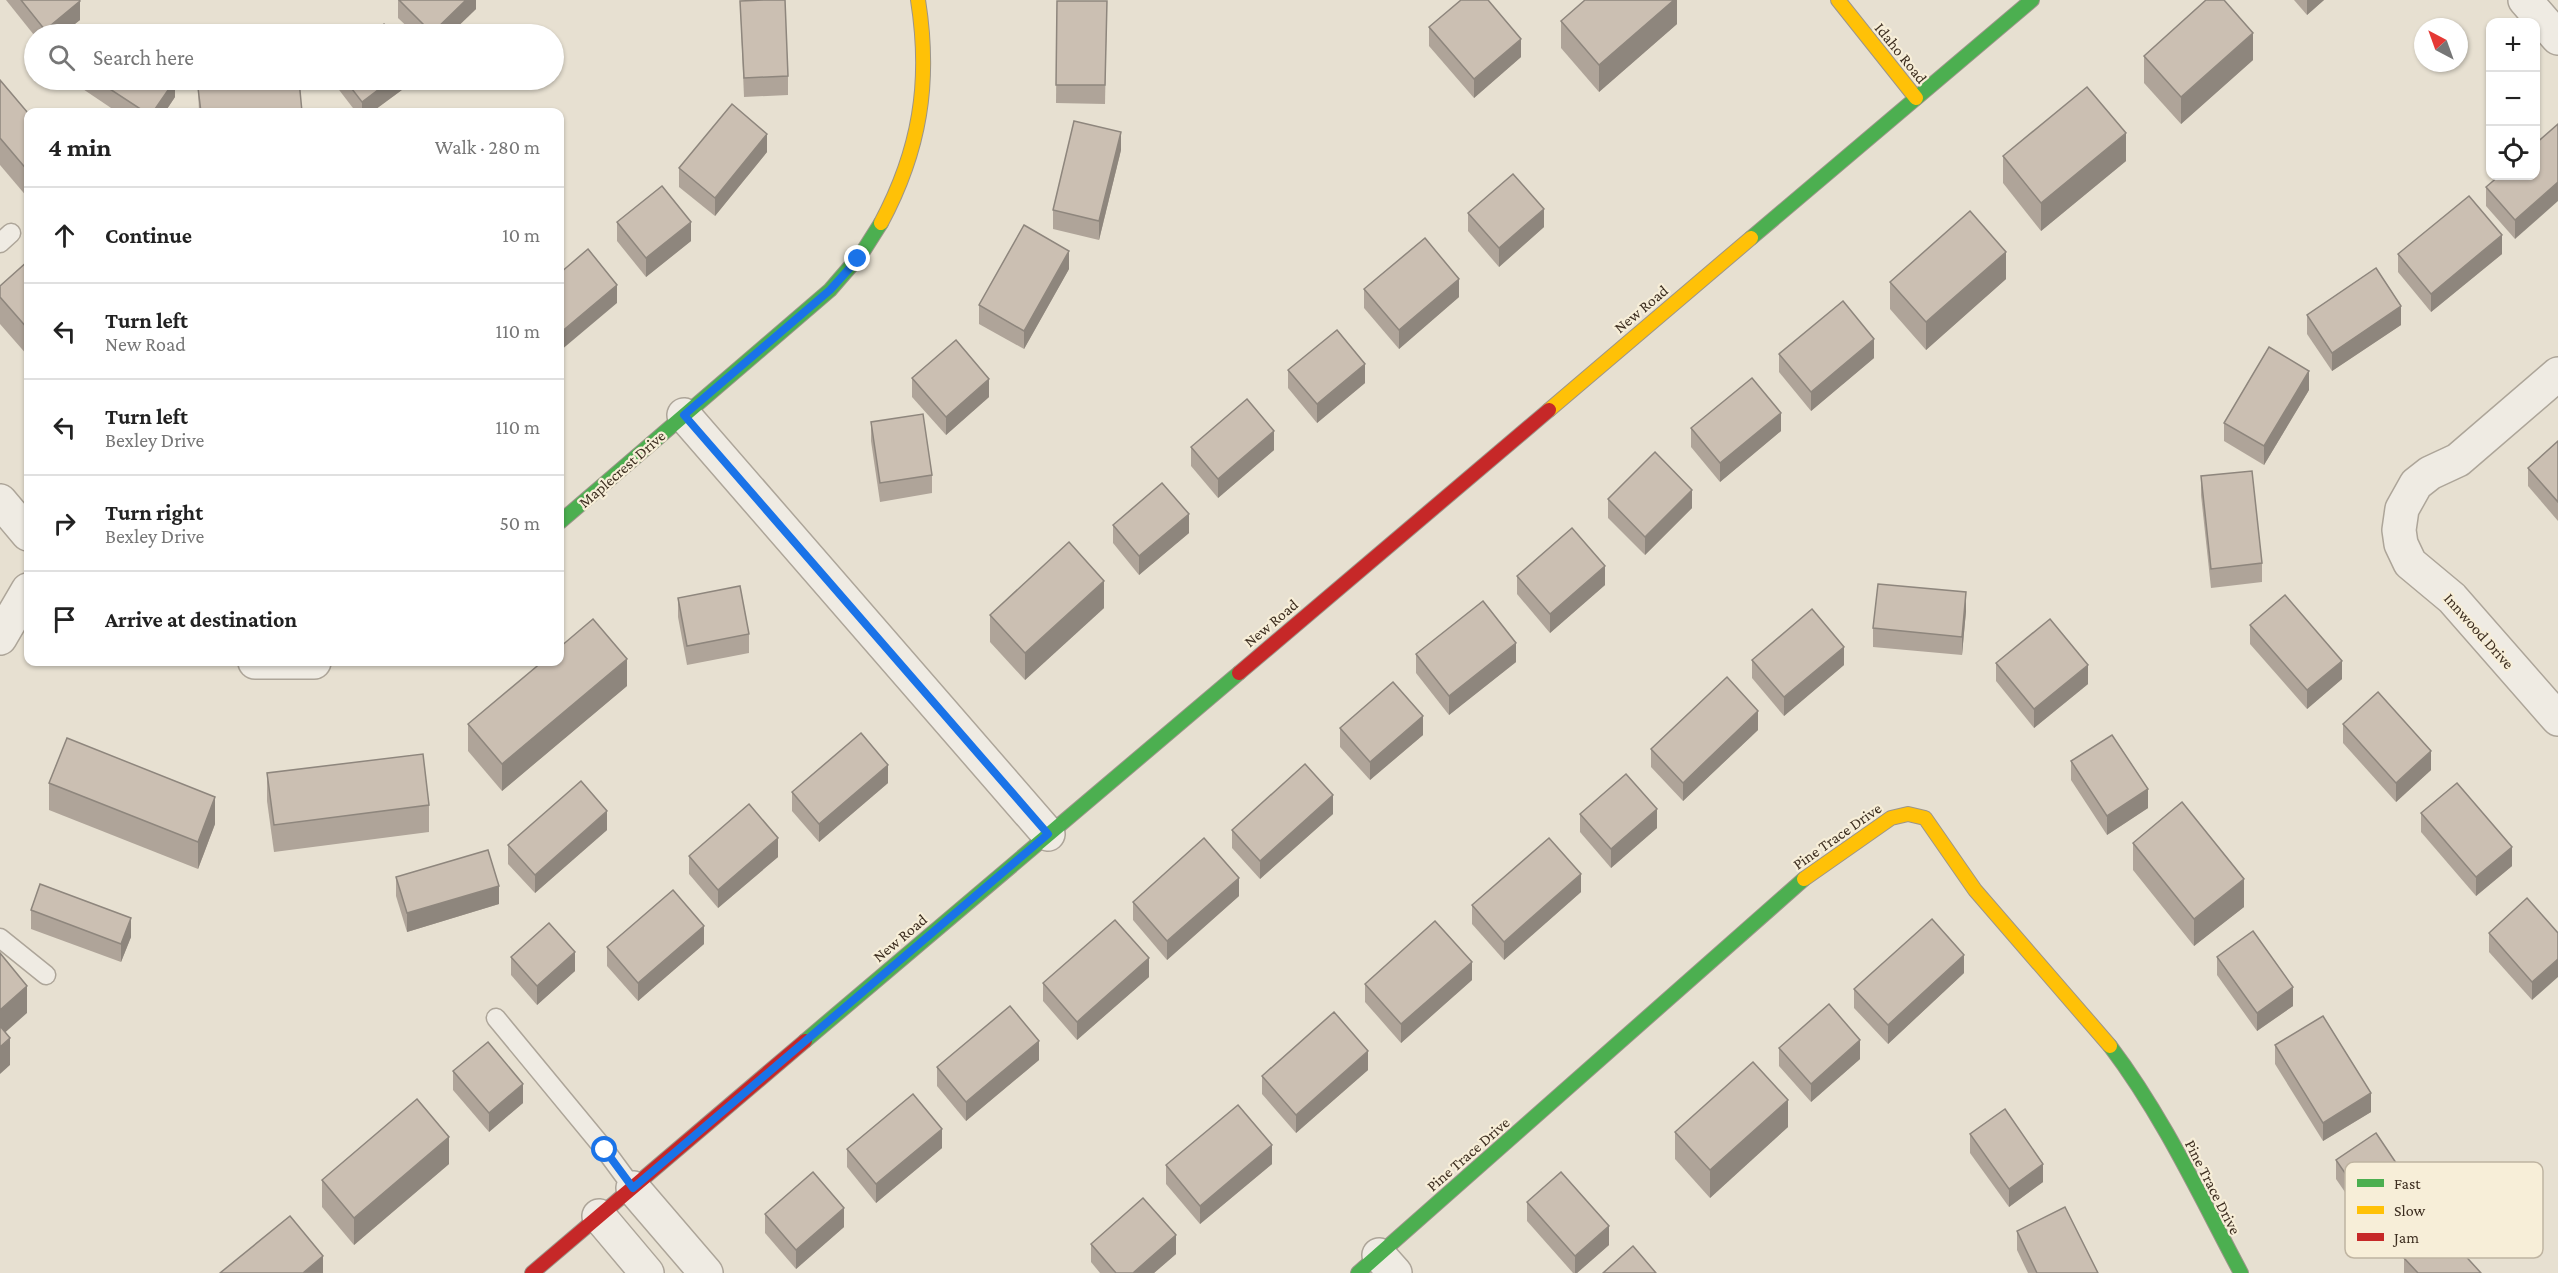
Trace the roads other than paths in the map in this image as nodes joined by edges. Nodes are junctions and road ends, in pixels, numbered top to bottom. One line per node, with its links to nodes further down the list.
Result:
1 (918, 0): 8 (street, Maplecrest Drive)
2 (1838, 0): 6 (street, Idaho Road)
3 (2032, 0): 6 (street, New Road)
4 (2525, 0): 5 (street)
5 (2558, 38)
6 (1916, 98): 15 (street, New Road)
7 (2558, 374): 14 (street, Innwood Drive)
8 (684, 415): 10 (street, Maplecrest Drive); 15 (street)
9 (0, 501): 11 (street)
10 (564, 519)
11 (24, 529)
12 (24, 597): 13 (street)
13 (0, 638)
14 (2558, 718)
15 (1048, 834): 19 (street, New Road)
16 (0, 938): 17 (lane)
17 (46, 975)
18 (496, 1018): 19 (lane)
19 (633, 1188): 20 (street, New Road); 24 (street)
20 (599, 1216): 22 (street, New Road); 23 (street)
21 (1377, 1267): 25 (street, Pine Trace Drive)
22 (532, 1273)
23 (647, 1273)
24 (706, 1273)
25 (2241, 1273)

